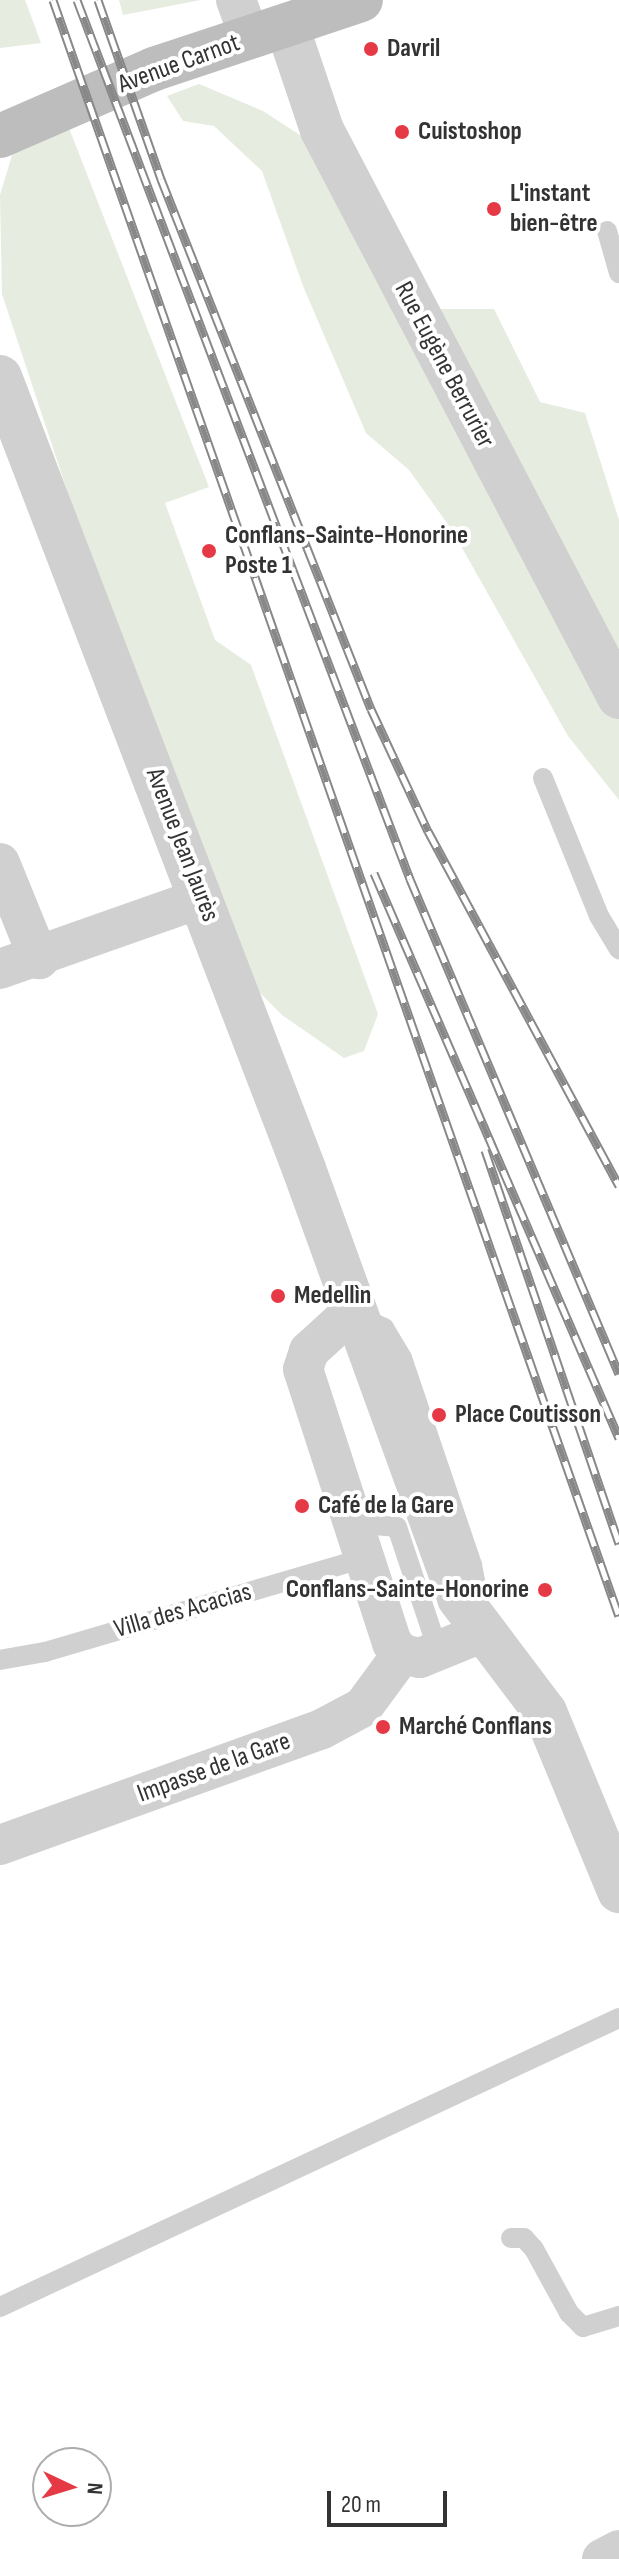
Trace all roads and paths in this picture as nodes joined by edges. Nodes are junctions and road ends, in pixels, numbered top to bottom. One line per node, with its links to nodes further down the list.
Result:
1 (361, 0): 2 (main road, Avenue Carnot)
2 (258, 21): 3 (main road, Avenue Carnot); 7 (street, Rue Eugène Berrurier)
3 (0, 136)
4 (607, 231): 5 (lane)
5 (619, 273)
6 (0, 377): 10 (street, Avenue Jean Jaurès)
7 (619, 697)
8 (543, 778): 11 (lane)
9 (0, 863): 12 (street)
10 (202, 898): 12 (street); 14 (street, Avenue Jean Jaurès)
11 (619, 949)
12 (39, 959): 13 (street)
13 (0, 969)
14 (358, 1316): 15 (street); 16 (street, Avenue Jean Jaurès)
15 (359, 1541): 17 (street); 18 (lane, Villa des Acacias)
16 (484, 1632): 17 (street); 20 (street, Avenue Jean Jaurès)
17 (420, 1652): 19 (street, Impasse de la Gare)
18 (0, 1660)
19 (0, 1845)
20 (619, 1891)
21 (619, 2018): 23 (lane)
22 (511, 2238): 24 (lane)
23 (0, 2307)
24 (619, 2316)
25 (619, 2550): 26 (street)
26 (602, 2559)

